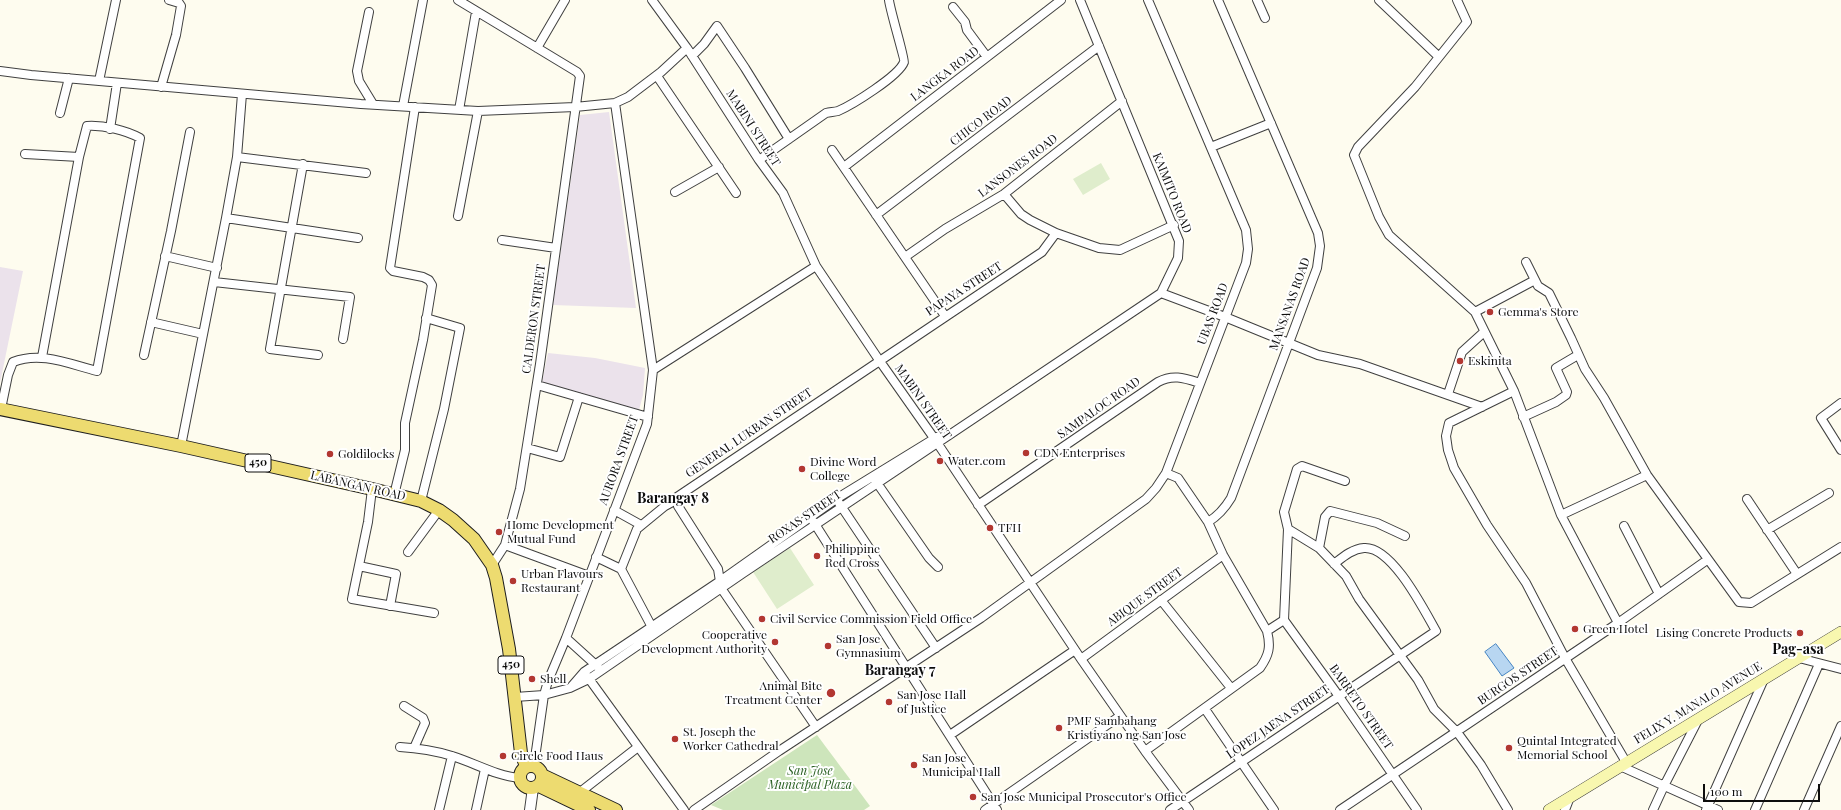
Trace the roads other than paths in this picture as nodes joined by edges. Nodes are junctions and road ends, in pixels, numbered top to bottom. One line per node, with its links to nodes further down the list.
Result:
1 (116, 0): 28 (street)
2 (169, 0): 30 (street)
3 (423, 0): 35 (street)
4 (458, 0): 17 (street)
5 (565, 0): 20 (street)
6 (652, 0): 21 (street, MABINI STREET)
7 (889, 0): 44 (street)
8 (1061, 0): 24 (street, LANGKA ROAD)
9 (1080, 0): 19 (street, KAIMITO ROAD)
10 (1148, 0): 45 (street, UBAS ROAD)
11 (1218, 0): 41 (street, MANSANAS ROAD)
12 (1257, 0): 18 (street)
13 (1379, 0): 23 (street)
14 (1457, 0): 23 (street)
15 (953, 7): 24 (street)
16 (369, 12): 33 (street)
17 (476, 12): 20 (street); 38 (street)
18 (1265, 18)
19 (1099, 46): 32 (street, KAIMITO ROAD); 58 (street, CHICO ROAD)
20 (537, 48): 37 (street, CALDERON STREET)
21 (687, 48): 22 (street, MABINI STREET); 26 (street)
22 (692, 56): 44 (street); 50 (street, MABINI STREET)
23 (1438, 56): 76 (street)
24 (987, 57): 53 (street, LANGKA ROAD)
25 (0, 71): 27 (street)
26 (657, 76): 34 (street); 52 (street)
27 (69, 78): 28 (street); 40 (street)
28 (99, 81): 29 (street)
29 (117, 83): 30 (street); 42 (street)
30 (161, 87): 31 (street)
31 (242, 94): 33 (street); 49 (street)
32 (1122, 101): 57 (street, LANSONES ROAD); 61 (street, KAIMITO ROAD)
33 (373, 104): 35 (street)
34 (615, 104): 37 (street); 90 (street, AURORA STREET)
35 (403, 106): 36 (street)
36 (415, 107): 38 (street); 79 (street)
37 (575, 107): 39 (street); 66 (street, CALDERON STREET)
38 (459, 110): 39 (street)
39 (478, 111): 59 (street)
40 (60, 113)
41 (1271, 123): 45 (street); 84 (street, MANSANAS ROAD)
42 (110, 129): 48 (street); 88 (street)
43 (190, 132): 67 (street)
44 (789, 138): 50 (street)
45 (1211, 147): 78 (street, UBAS ROAD)
46 (832, 150): 53 (street)
47 (25, 154): 48 (street)
48 (79, 157): 88 (street)
49 (237, 157): 51 (street); 60 (street)
50 (759, 160): 70 (street, MABINI STREET)
51 (303, 164): 54 (street); 62 (street)
52 (719, 167): 55 (street); 56 (street)
53 (844, 167): 58 (street)
54 (366, 173)
55 (675, 192)
56 (736, 193)
57 (1004, 194): 63 (street); 68 (street, LANSONES ROAD)
58 (876, 215): 68 (street)
59 (458, 216)
60 (226, 218): 62 (street); 71 (street)
61 (1174, 225): 63 (street); 75 (street, KAIMITO ROAD)
62 (293, 227): 64 (street); 74 (street)
63 (1056, 233): 77 (street, PAPAYA STREET)
64 (358, 238)
65 (502, 240): 66 (street)
66 (556, 248): 92 (street, CALDERON STREET)
67 (165, 256): 71 (street); 80 (street)
68 (905, 257): 77 (street)
69 (1526, 262): 72 (street)
70 (816, 266): 89 (street, MABINI STREET); 90 (street)
71 (216, 268): 73 (street)
72 (1535, 280): 76 (street); 87 (street)
73 (214, 282): 74 (street); 82 (street)
74 (281, 289): 83 (street); 86 (street)
75 (1160, 293): 78 (street); 101 (street, KAIMITO ROAD)
76 (1475, 312): 81 (street)
77 (945, 316): 89 (street, PAPAYA STREET)
78 (1225, 317): 84 (street); 91 (street, UBAS ROAD)
79 (426, 318): 113 (street); 117 (street)
80 (151, 322): 82 (street); 85 (street)
81 (1484, 332): 93 (street); 94 (street)
82 (203, 334): 103 (street)
83 (343, 338)
84 (1288, 344): 94 (street); 124 (street, MANSANAS ROAD)
85 (144, 355)
86 (318, 355)
87 (1578, 355): 100 (street); 107 (street)
88 (42, 357): 98 (street)
89 (879, 360): 102 (street, MABINI STREET); 116 (street, GENERAL LUKBAN STREET)
90 (653, 370): 99 (street, AURORA STREET)
91 (1200, 383): 106 (street, UBAS ROAD); 118 (street, SAMPALOC ROAD)
92 (537, 385): 95 (street); 104 (street, CALDERON STREET)
93 (1514, 391): 97 (street); 100 (street)
94 (1448, 394): 97 (street)
95 (579, 397): 99 (street); 104 (street)
96 (1841, 403): 105 (street)
97 (1482, 407): 160 (street)
98 (0, 409): 103 (main road, LABANGAN ROAD / 450)
99 (648, 417): 121 (street, AURORA STREET)
100 (1523, 417): 122 (street)
101 (950, 433): 102 (street, ROXAS STREET)
102 (936, 441): 108 (street, ROXAS STREET); 110 (street, ROXAS STREET); 118 (street, MABINI STREET)
103 (181, 446): 111 (main road, LABANGAN ROAD / 450)
104 (527, 448): 131 (street, CALDERON STREET)
105 (1841, 450)
106 (1166, 473): 124 (street); 145 (street, UBAS ROAD)
107 (1647, 475): 122 (street); 137 (street)
108 (873, 476): 110 (street); 114 (street, ROXAS STREET)
109 (1345, 481): 128 (street)
110 (878, 483): 119 (street, ROXAS STREET); 141 (street)
111 (372, 489): 113 (main road, LABANGAN ROAD / 450); 140 (street)
112 (1829, 493): 129 (street)
113 (394, 495): 117 (main road, LABANGAN ROAD / 450)
114 (836, 499): 119 (street); 123 (street, ROXAS STREET)
115 (1747, 499): 129 (street)
116 (676, 500): 125 (street, GENERAL LUKBAN STREET); 146 (street)
117 (421, 501): 120 (main road, LABANGAN ROAD / 450)
118 (978, 506): 145 (street, MABINI STREET)
119 (842, 507): 126 (street, ROXAS STREET); 157 (street)
120 (439, 510): 134 (street); 139 (main road, LABANGAN ROAD / 450)
121 (614, 510): 125 (street); 136 (street, AURORA STREET)
122 (1561, 515): 152 (street)
123 (810, 517): 126 (street); 146 (street, ROXAS STREET)
124 (1208, 522): 135 (street)
125 (642, 525): 142 (street, GENERAL LUKBAN STREET)
126 (815, 525): 146 (street, ROXAS STREET); 165 (street)
127 (1624, 526): 147 (street)
128 (1288, 529): 133 (street); 151 (street)
129 (1768, 530): 143 (street)
130 (1405, 536): 133 (street)
131 (505, 545): 139 (street, CALDERON STREET); 144 (street)
132 (1841, 547): 143 (street)
133 (1319, 548): 138 (street)
134 (408, 552)
135 (1223, 555): 148 (street, ABIQUE STREET); 154 (street)
136 (596, 557): 142 (street); 144 (street, AURORA STREET)
137 (1707, 560): 143 (street); 147 (street, BURGOS STREET)
138 (1334, 564): 159 (street); 159 (street, LOPEZ JAENA STREET)
139 (492, 565): 175 (main road, LABANGAN ROAD / 450)
140 (359, 566): 149 (street); 149 (street)
141 (938, 566)
142 (621, 569): 153 (street)
143 (1797, 574)
144 (589, 576): 156 (street, AURORA STREET)
145 (1030, 584): 157 (street, UBAS ROAD); 158 (street, MABINI STREET)
146 (720, 585): 153 (street, ROXAS STREET); 181 (street)
147 (1659, 594): 152 (street, BURGOS STREET)
148 (1161, 600): 162 (street, ABIQUE STREET); 172 (street)
149 (390, 606): 150 (street)
150 (434, 613)
151 (1284, 620): 154 (street); 174 (street, BARRETO STREET)
152 (1618, 623): 160 (street, BURGOS STREET)
153 (654, 630): 163 (street, ROXAS STREET); 167 (street, ROXAS STREET)
154 (1267, 631): 172 (street)
155 (1841, 632): 161 (main road, FELIX Y. MANALO AVENUE)
156 (566, 638): 163 (street); 173 (street, AURORA STREET)
157 (936, 648): 165 (street, UBAS ROAD)
158 (1075, 650): 162 (street, MABINI STREET); 183 (street)
159 (1399, 655): 174 (street, LOPEZ JAENA STREET); 182 (street)
160 (1565, 658): 182 (street, BURGOS STREET); 190 (street)
161 (1799, 658): 164 (street); 169 (main road, FELIX Y. MANALO AVENUE)
162 (1081, 659): 178 (street, MABINI STREET)
163 (595, 664): 167 (street); 168 (street, ROXAS STREET)
164 (1819, 664): 166 (street); 220 (street)
165 (906, 668): 181 (street, UBAS ROAD); 183 (street)
166 (1841, 669)
167 (601, 671): 170 (street, ROXAS STREET)
168 (584, 672): 170 (street); 171 (street, ROXAS STREET)
169 (1765, 677): 179 (main road, FELIX Y. MANALO AVENUE); 201 (street)
170 (589, 679): 171 (street, ROXAS STREET); 186 (street)
171 (570, 688): 173 (street, ROXAS STREET)
172 (1231, 688): 177 (street)
173 (544, 695): 175 (street, ROXAS STREET); 191 (street, AURORA STREET)
174 (1338, 695): 189 (street, LOPEZ JAENA STREET); 193 (street, BARRETO STREET)
175 (514, 697): 191 (main road, LABANGAN ROAD / 450)
176 (404, 706): 185 (street)
177 (1205, 708): 187 (street); 189 (street)
178 (1120, 716): 187 (street, MABINI STREET); 200 (street)
179 (1699, 717): 190 (main road, FELIX Y. MANALO AVENUE); 196 (street)
180 (1841, 726): 221 (street)
181 (816, 727): 208 (street, UBAS ROAD)
182 (1457, 732): 193 (street, BURGOS STREET); 215 (street)
183 (950, 735): 200 (street)
184 (400, 747): 185 (street)
185 (414, 748): 188 (street)
186 (638, 748): 197 (street); 207 (street)
187 (1145, 751): 199 (street, MABINI STREET)
188 (452, 756): 192 (street); 202 (street)
189 (1240, 761): 199 (street, LOPEZ JAENA STREET); 212 (street)
190 (1623, 764): 196 (street); 198 (main road, FELIX Y. MANALO AVENUE)
191 (530, 766): 194 (main road); 195 (main road)
192 (485, 769): 194 (street); 203 (street)
193 (1393, 774): 213 (street, BURGOS STREET); 214 (street, BARRETO STREET)
194 (520, 778): 195 (main road)
195 (538, 783): 197 (main road); 204 (street); 205 (main road)
196 (1664, 786): 201 (street); 218 (street)
197 (579, 793): 206 (main road)
198 (1570, 797): 216 (main road, FELIX Y. MANALO AVENUE); 217 (street)
199 (1182, 801): 210 (street, LOPEZ JAENA STREET); 211 (street, MABINI STREET)
200 (995, 807): 209 (street)
201 (1707, 808): 219 (street)
202 (439, 810)
203 (476, 810)
204 (530, 810)
205 (589, 810)
206 (616, 810)
207 (684, 810)
208 (694, 810)
209 (985, 810)
210 (1170, 810)
211 (1189, 810)
212 (1274, 810)
213 (1340, 810)
214 (1417, 810)
215 (1508, 810)
216 (1549, 810)
217 (1565, 810)
218 (1653, 810)
219 (1718, 810)
220 (1755, 810)
221 (1804, 810)

